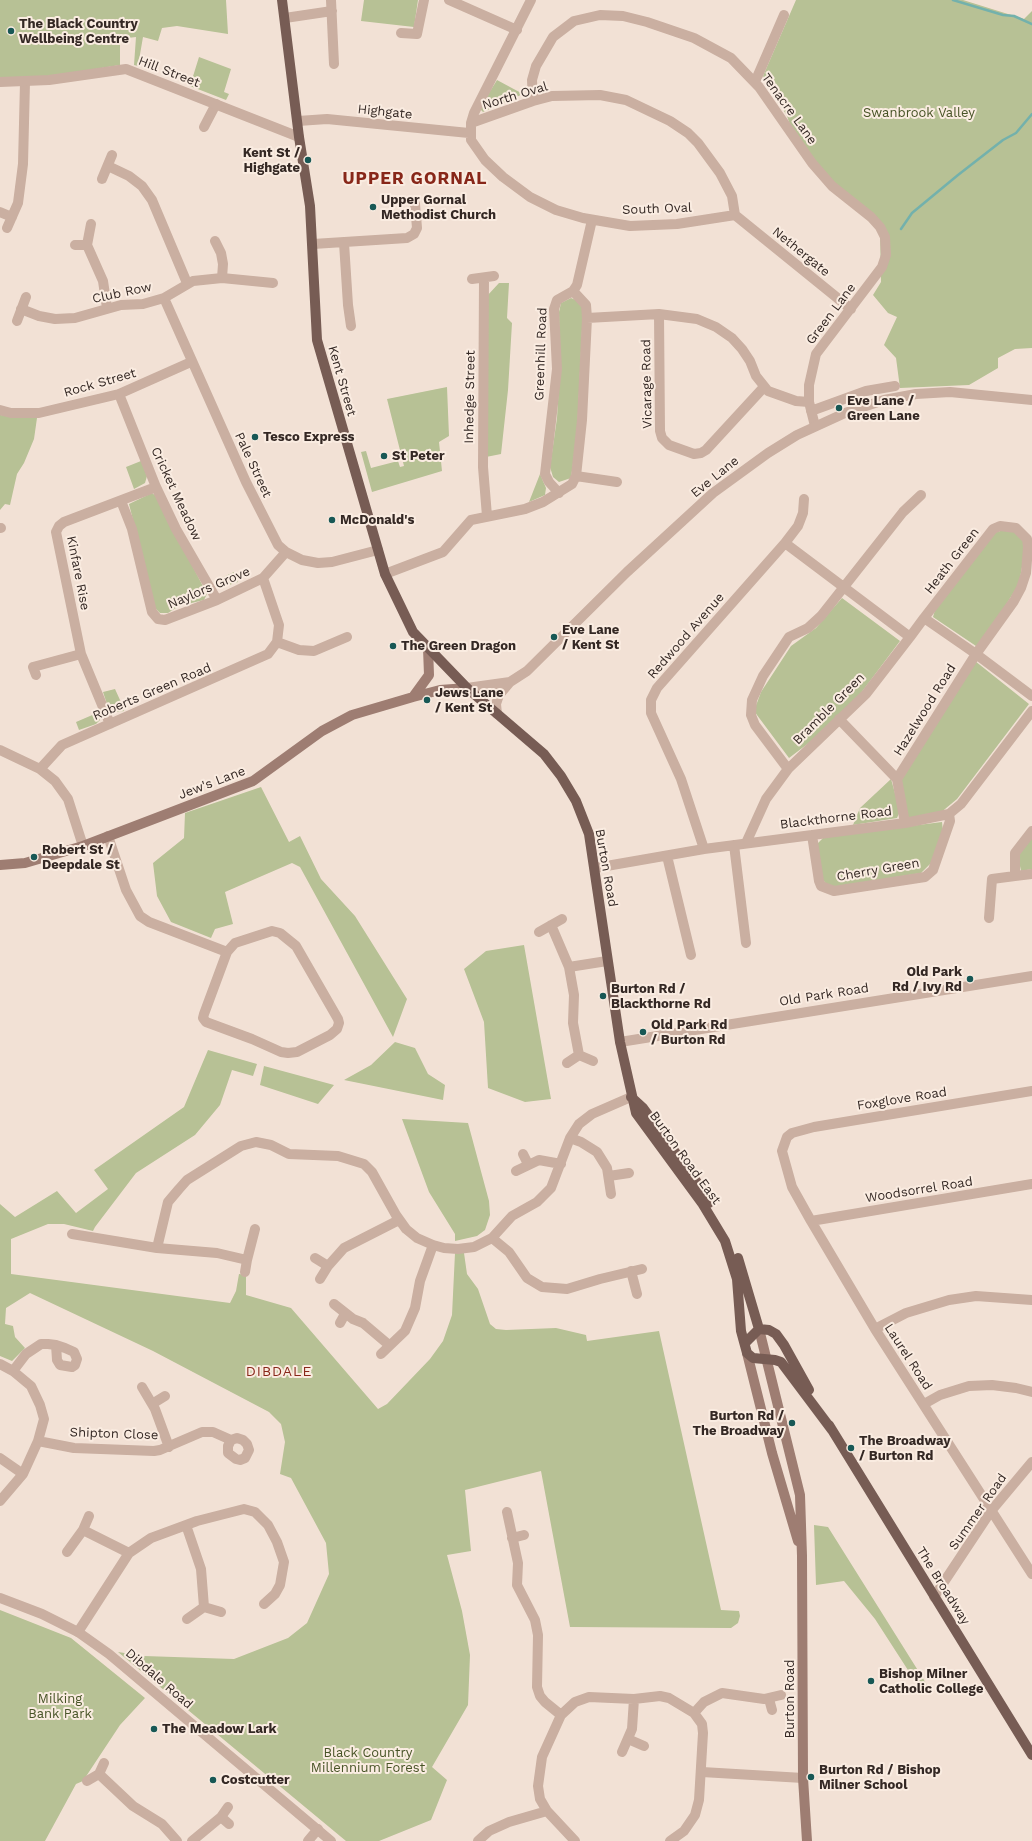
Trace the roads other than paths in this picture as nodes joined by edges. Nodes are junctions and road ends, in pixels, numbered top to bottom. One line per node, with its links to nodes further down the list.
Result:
1 (282, 0): 8 (main road, Kent Street)
2 (332, 0): 6 (street)
3 (424, 0): 10 (street)
4 (449, 0): 9 (street)
5 (531, 0): 9 (street)
6 (332, 11): 8 (street); 11 (street)
7 (784, 15): 14 (street)
8 (285, 18): 17 (main road, Kent Street)
9 (517, 30): 19 (street)
10 (401, 33)
11 (334, 64)
12 (0, 82): 13 (street, Hill Street)
13 (24, 82): 16 (street, Hill Street); 27 (street)
14 (755, 82): 15 (street, Tenacre Lane); 36 (street, Tenacre Lane)
15 (533, 101): 19 (street, North Oval); 26 (street, North Oval)
16 (216, 104): 18 (street); 20 (street, Hill Street)
17 (298, 121): 19 (street, Highgate); 20 (main road, Kent Street)
18 (204, 127)
19 (470, 128): 28 (street, South Oval)
20 (299, 136): 33 (main road, Kent Street)
21 (112, 155): 22 (street)
22 (108, 166): 23 (street); 41 (street)
23 (102, 179)
24 (415, 204): 32 (street)
25 (0, 212): 27 (street)
26 (735, 215): 28 (street, South Oval); 48 (street, Nethergate)
27 (12, 217): 30 (street)
28 (592, 220): 43 (street)
29 (91, 224): 35 (street)
30 (7, 228)
31 (215, 242): 38 (street)
32 (344, 243): 33 (street); 52 (street)
33 (313, 244): 70 (main road, Kent Street)
34 (75, 245): 35 (street)
35 (87, 245): 46 (street)
36 (886, 245): 48 (street, Green Lane)
37 (494, 276): 39 (street)
38 (222, 278): 41 (street, Club Row); 42 (street, Club Row)
39 (484, 278): 40 (street); 68 (street, Inhedge Street)
40 (472, 279)
41 (187, 283): 45 (street, Club Row)
42 (273, 283)
43 (573, 291): 50 (street); 64 (street, Greenhill Road)
44 (26, 297): 47 (street)
45 (164, 298): 46 (street, Club Row); 53 (street, Pale Street)
46 (107, 308): 47 (street, Club Row)
47 (22, 309): 51 (street)
48 (851, 309): 58 (street, Green Lane)
49 (658, 314): 50 (street); 55 (street); 55 (street, Vicarage Road)
50 (587, 318): 61 (street)
51 (17, 321)
52 (351, 326)
53 (191, 362): 56 (street, Rock Street); 71 (street, Pale Street)
54 (895, 386): 58 (street)
55 (764, 387): 58 (street)
56 (119, 394): 59 (street, Rock Street); 63 (street, Cricket Meadow)
57 (1032, 400): 60 (street, Eve Lane)
58 (810, 407): 60 (street, Green Lane)
59 (0, 410)
60 (815, 426): 84 (street, Eve Lane)
61 (576, 476): 62 (street); 64 (street)
62 (617, 482)
63 (156, 487): 67 (street, Kinfare Rise); 75 (street, Cricket Meadow)
64 (559, 493): 68 (street)
65 (921, 496): 74 (street)
66 (804, 499): 69 (street, Redwood Avenue)
67 (122, 501): 75 (street, Naylors Grove); 81 (street, Kinfare Rise)
68 (487, 516): 72 (street)
69 (785, 543): 74 (street); 104 (street, Redwood Avenue)
70 (378, 550): 71 (street, Pale Street); 72 (main road, Kent Street)
71 (286, 552): 73 (street, Naylors Grove)
72 (385, 574): 80 (main road, Kent Street)
73 (263, 578): 75 (street, Naylors Grove); 79 (street)
74 (843, 588): 78 (street); 94 (street)
75 (217, 600)
76 (924, 618): 78 (street, Heath Green); 82 (street); 82 (street, Heath Green)
77 (347, 637): 79 (street)
78 (910, 638): 90 (street, Bramble Green)
79 (277, 642): 91 (street, Roberts Green Road)
80 (428, 648): 85 (main road, Kent Street); 87 (main road)
81 (81, 654): 83 (street); 91 (street, Kinfare Rise)
82 (976, 654): 86 (street); 95 (street, Hazelwood Road)
83 (36, 675)
84 (510, 682): 85 (street, Eve Lane); 89 (street)
85 (467, 688): 87 (main road, Jew's Lane); 89 (main road, Burton Road)
86 (1032, 696)
87 (412, 697): 100 (main road, Jew's Lane)
88 (1032, 711): 96 (street)
89 (496, 714): 107 (main road, Burton Road)
90 (839, 719): 94 (street, Bramble Green); 95 (street)
91 (110, 724): 93 (street, Roberts Green Road)
92 (0, 750): 93 (street)
93 (40, 768): 103 (street)
94 (788, 769): 101 (street, Bramble Green)
95 (897, 780): 97 (street)
96 (949, 814): 97 (street, Blackthorne Road); 99 (street, Cherry Green)
97 (905, 823): 99 (street, Blackthorne Road)
98 (1032, 831): 109 (street)
99 (812, 835): 101 (street, Blackthorne Road)
100 (108, 836): 103 (main road, Jew's Lane); 115 (street)
101 (746, 843): 102 (street, Blackthorne Road)
102 (734, 845): 104 (street, Blackthorne Road); 114 (street)
103 (82, 846): 106 (main road, Jew's Lane)
104 (704, 849): 105 (street, Blackthorne Road)
105 (667, 856): 107 (street, Blackthorne Road); 116 (street)
106 (0, 865)
107 (595, 868): 117 (main road, Burton Road)
108 (1032, 874): 109 (street)
109 (1016, 876): 110 (street)
110 (989, 918)
111 (562, 919): 112 (street)
112 (551, 925): 113 (street); 118 (street)
113 (539, 932)
114 (746, 944)
115 (227, 952): 115 (street)
116 (691, 955)
117 (607, 961): 118 (street); 120 (main road, Burton Road)
118 (569, 967): 121 (street)
119 (1032, 976): 120 (street, Old Park Road)
120 (620, 1042): 125 (main road, Burton Road)
121 (579, 1055): 122 (street); 123 (street)
122 (592, 1061)
123 (567, 1063)
124 (1032, 1091): 127 (street, Foxglove Road)
125 (631, 1097): 126 (street); 153 (main road, Burton Road East); 155 (main road, Burton Road East)
126 (570, 1138): 130 (street); 133 (street)
127 (784, 1144): 137 (street, Laurel Road)
128 (523, 1154): 129 (street)
129 (528, 1164): 130 (street); 131 (street)
130 (561, 1164): 140 (street)
131 (516, 1170)
132 (629, 1173): 133 (street)
133 (609, 1176): 135 (street)
134 (1032, 1184): 137 (street, Woodsorrel Road)
135 (611, 1194)
136 (399, 1220): 141 (street); 142 (street); 145 (street)
137 (811, 1221): 154 (street, Laurel Road)
138 (255, 1229): 144 (street)
139 (72, 1234): 142 (street)
140 (492, 1238): 141 (street); 147 (street)
141 (433, 1245): 157 (street)
142 (156, 1248): 144 (street)
143 (315, 1258): 145 (street)
144 (247, 1260): 148 (street)
145 (328, 1266): 149 (street)
146 (642, 1268): 147 (street)
147 (631, 1271): 150 (street)
148 (245, 1272)
149 (320, 1279)
150 (637, 1294)
151 (1032, 1300): 154 (street)
152 (334, 1304): 157 (street)
153 (760, 1329): 155 (main road); 160 (main road, Burton Road); 169 (main road, The Broadway)
154 (875, 1329): 168 (street, Laurel Road)
155 (745, 1343): 158 (main road, Burton Road East)
156 (56, 1345): 162 (street)
157 (389, 1345): 159 (street)
158 (747, 1353): 160 (main road, The Broadway); 170 (main road, Burton Road)
159 (381, 1354)
160 (766, 1359): 163 (main road, Burton Road); 169 (main road, The Broadway)
161 (0, 1364): 162 (street)
162 (13, 1371): 172 (street)
163 (772, 1384): 170 (main road); 187 (main road, Burton Road)
164 (142, 1387): 167 (street)
165 (1032, 1392): 168 (street)
166 (165, 1396): 167 (street)
167 (152, 1404): 173 (street)
168 (924, 1404): 178 (street, Laurel Road)
169 (832, 1430): 190 (main road, The Broadway)
170 (768, 1436): 187 (main road, Burton Road)
171 (231, 1440): 173 (street, Shipton Close)
172 (38, 1441): 173 (street, Shipton Close); 176 (street)
173 (169, 1447)
174 (0, 1458): 176 (street)
175 (1032, 1462): 178 (street, Summer Road)
176 (23, 1474): 177 (street)
177 (0, 1501)
178 (991, 1511): 188 (street, Laurel Road); 190 (street, Summer Road)
179 (507, 1512): 184 (street)
180 (89, 1516): 182 (street)
181 (186, 1525): 186 (street); 191 (street); 192 (street)
182 (83, 1530): 185 (street); 186 (street)
183 (524, 1535): 184 (street)
184 (512, 1538): 201 (street)
185 (67, 1552)
186 (129, 1553): 195 (street)
187 (802, 1556): 209 (main road, Burton Road)
188 (1032, 1574)
189 (0, 1598): 195 (street, Dibdale Road)
190 (934, 1598): 205 (main road, The Broadway)
191 (264, 1604)
192 (204, 1607): 193 (street); 194 (street)
193 (221, 1612)
194 (187, 1619)
195 (78, 1632): 215 (street, Dibdale Road)
196 (781, 1694): 198 (street)
197 (634, 1699): 200 (street); 201 (street); 202 (street)
198 (770, 1699): 199 (street); 200 (street)
199 (772, 1710)
200 (694, 1712): 207 (street)
201 (561, 1715): 212 (street)
202 (628, 1739): 203 (street); 204 (street)
203 (644, 1746)
204 (622, 1752)
205 (1032, 1755)
206 (104, 1763): 208 (street)
207 (702, 1772): 209 (street); 222 (street)
208 (99, 1774): 210 (street); 216 (street)
209 (803, 1778): 223 (main road, Burton Road)
210 (87, 1781)
211 (228, 1807): 213 (street)
212 (547, 1811): 220 (street); 221 (street)
213 (221, 1817): 214 (street); 217 (street)
214 (229, 1824)
215 (318, 1829): 218 (street); 219 (street, Dibdale Road)
216 (177, 1841)
217 (192, 1841)
218 (308, 1841)
219 (331, 1841)
220 (478, 1841)
221 (575, 1841)
222 (670, 1841)
223 (807, 1841)

